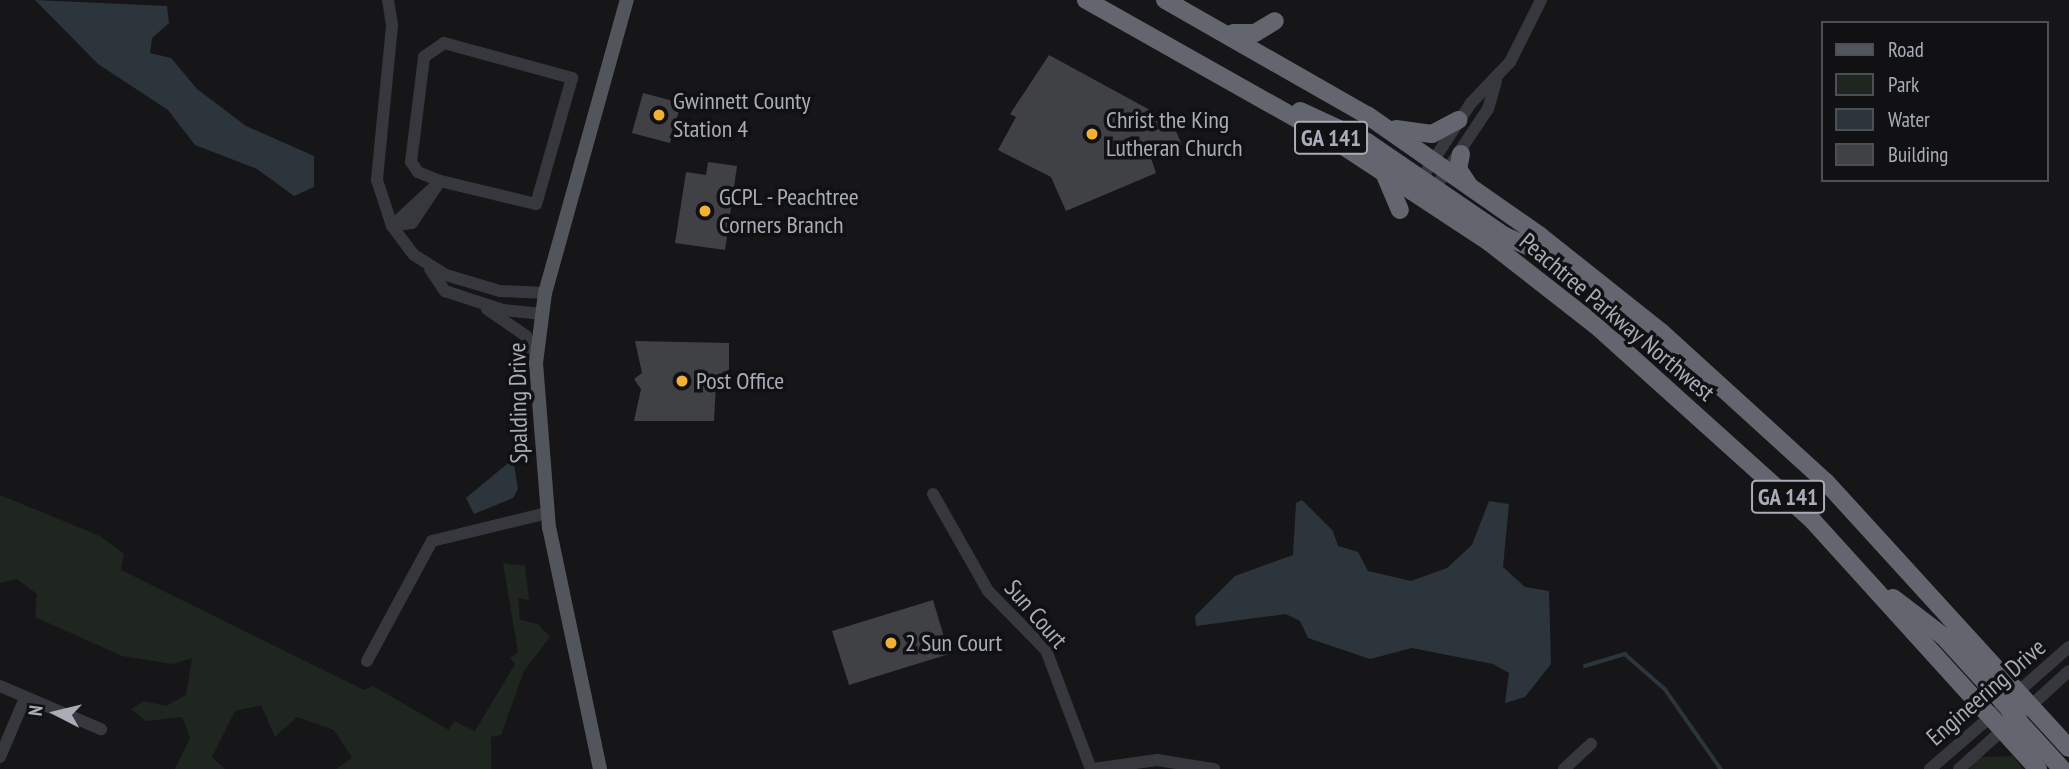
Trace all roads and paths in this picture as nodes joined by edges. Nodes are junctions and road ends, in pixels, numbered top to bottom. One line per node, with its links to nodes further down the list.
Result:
1 (388, 0): 20 (street)
2 (627, 0): 23 (main road, Spalding Drive)
3 (1086, 0): 9 (highway, Peachtree Parkway Northwest / GA 141)
4 (1165, 0): 6 (highway, Peachtree Parkway Northwest / GA 141)
5 (1541, 0): 8 (street)
6 (1227, 31): 7 (highway, Peachtree Parkway Northwest / GA 141); 7 (highway)
7 (1286, 65): 10 (highway, Peachtree Parkway Northwest / GA 141)
8 (1496, 81): 11 (street); 12 (street)
9 (1278, 106): 14 (highway, Peachtree Parkway Northwest / GA 141); 18 (highway)
10 (1367, 115): 11 (highway); 13 (highway, Peachtree Parkway Northwest / GA 141)
11 (1458, 120): 13 (street)
12 (1461, 154): 15 (street); 17 (highway)
13 (1432, 162): 15 (highway, Peachtree Parkway Northwest / GA 141); 18 (street)
14 (1382, 172): 18 (highway, Peachtree Parkway Northwest / GA 141); 19 (highway)
15 (1447, 172): 17 (highway, Peachtree Parkway Northwest / GA 141); 18 (street)
16 (440, 181): 16 (street); 20 (street)
17 (1470, 186): 21 (highway, Peachtree Parkway Northwest / GA 141)
18 (1424, 189): 21 (highway); 34 (highway, Peachtree Parkway Northwest / GA 141)
19 (1400, 210)
20 (392, 226): 22 (street)
21 (1573, 265): 34 (highway, Peachtree Parkway Northwest / GA 141)
22 (428, 266): 23 (street); 24 (street)
23 (545, 293): 25 (main road, Spalding Drive)
24 (481, 305): 25 (street); 26 (street)
25 (542, 314): 26 (main road, Spalding Drive)
26 (536, 363): 28 (main road, Spalding Drive)
27 (933, 494): 41 (street, Sun Court)
28 (547, 513): 30 (street); 40 (main road, Spalding Drive)
29 (2069, 647): 34 (street, Engineering Drive)
30 (367, 661)
31 (2069, 671): 35 (street, Engineering Drive)
32 (0, 686): 33 (street)
33 (26, 698): 36 (street); 39 (street)
34 (2004, 705): 35 (highway, Peachtree Parkway Northwest / GA 141); 35 (highway, Peachtree Parkway Northwest / GA 141); 44 (street, Engineering Drive)
35 (2017, 718): 38 (highway, Peachtree Parkway Northwest / GA 141); 45 (street, Engineering Drive); 46 (highway, Peachtree Parkway Northwest / GA 141); 47 (highway)
36 (101, 729)
37 (1591, 744): 43 (street)
38 (2069, 748)
39 (0, 757)
40 (600, 769)
41 (1092, 769): 42 (street)
42 (1214, 769)
43 (1564, 769)
44 (1930, 769)
45 (1959, 769)
46 (2038, 769)
47 (2062, 769)

